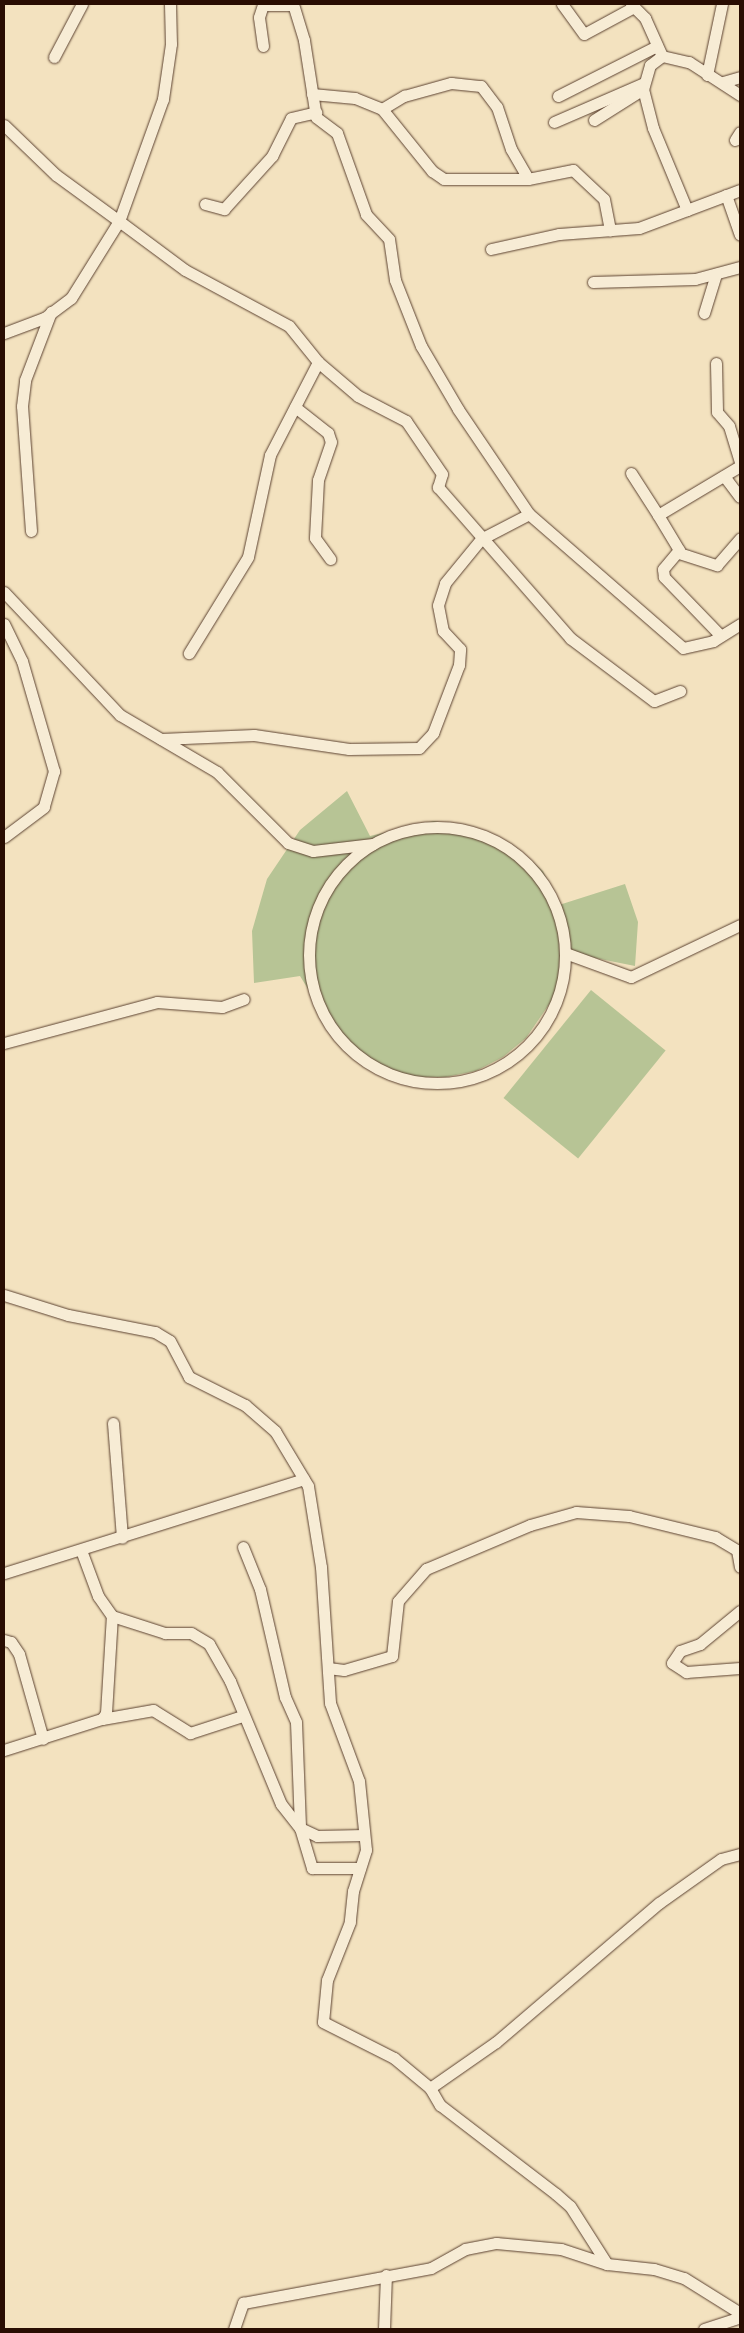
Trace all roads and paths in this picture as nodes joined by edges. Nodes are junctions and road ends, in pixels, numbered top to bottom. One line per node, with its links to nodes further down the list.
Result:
1 (82, 4): 9 (street)
2 (170, 4): 27 (street)
3 (293, 4): 7 (street); 14 (street)
4 (562, 4): 6 (street)
5 (722, 4): 10 (street)
6 (633, 5): 8 (street)
7 (264, 46)
8 (660, 51): 10 (street); 13 (street); 16 (street)
9 (54, 57)
10 (707, 75): 12 (street)
11 (740, 77): 12 (street)
12 (723, 82): 15 (street)
13 (643, 86): 19 (street); 20 (street); 26 (street)
14 (312, 94): 17 (street); 18 (street)
15 (740, 95)
16 (558, 96)
17 (382, 109): 22 (street); 22 (street)
18 (316, 112): 25 (street); 45 (street)
19 (594, 120)
20 (554, 122)
21 (4, 125): 27 (street)
22 (528, 179): 28 (street)
23 (740, 190): 24 (street)
24 (726, 195): 26 (street); 29 (street)
25 (205, 204)
26 (686, 210): 28 (street)
27 (119, 221): 34 (street); 37 (street)
28 (610, 230): 30 (street)
29 (740, 235)
30 (492, 249)
31 (740, 267): 32 (street)
32 (716, 274): 33 (street); 35 (street)
33 (593, 282)
34 (52, 310): 36 (street); 47 (street)
35 (704, 312)
36 (4, 333)
37 (318, 362): 39 (street); 48 (street)
38 (716, 362): 40 (street)
39 (295, 407): 51 (street); 56 (street)
40 (740, 461)
41 (740, 466): 43 (street)
42 (631, 474): 46 (street)
43 (724, 476): 44 (street); 46 (street)
44 (740, 497)
45 (529, 514): 48 (street); 55 (street)
46 (658, 515): 50 (street)
47 (31, 531)
48 (481, 539): 57 (street); 58 (street)
49 (740, 539): 50 (street)
50 (679, 553): 55 (street)
51 (330, 559)
52 (4, 592): 58 (street)
53 (4, 624): 59 (street)
54 (740, 624): 55 (street)
55 (720, 635)
56 (188, 653)
57 (680, 691)
58 (161, 739): 60 (street)
59 (4, 837)
60 (373, 844): 62 (street); 62 (street)
61 (740, 925): 62 (street)
62 (568, 954)
63 (244, 998): 64 (street)
64 (4, 1043)
65 (4, 1295): 67 (street)
66 (113, 1423): 68 (street)
67 (304, 1479): 68 (street); 76 (street)
68 (122, 1538): 70 (street)
69 (243, 1547): 82 (street)
70 (81, 1550): 72 (street); 74 (street)
71 (740, 1567): 76 (street)
72 (4, 1572)
73 (740, 1611): 77 (street)
74 (112, 1616): 78 (street); 79 (street)
75 (4, 1640): 80 (street)
76 (328, 1668): 83 (street)
77 (740, 1668)
78 (242, 1716): 79 (street); 82 (street)
79 (102, 1719): 80 (street)
80 (43, 1739): 81 (street)
81 (4, 1750)
82 (300, 1828): 83 (street); 85 (street)
83 (364, 1835): 85 (street)
84 (740, 1854): 86 (street)
85 (360, 1868): 86 (street)
86 (430, 2088): 87 (street)
87 (607, 2264): 88 (street); 89 (street)
88 (386, 2275): 91 (street); 92 (street)
89 (740, 2313)
90 (740, 2317): 93 (street)
91 (234, 2329)
92 (384, 2329)
93 (704, 2329)

